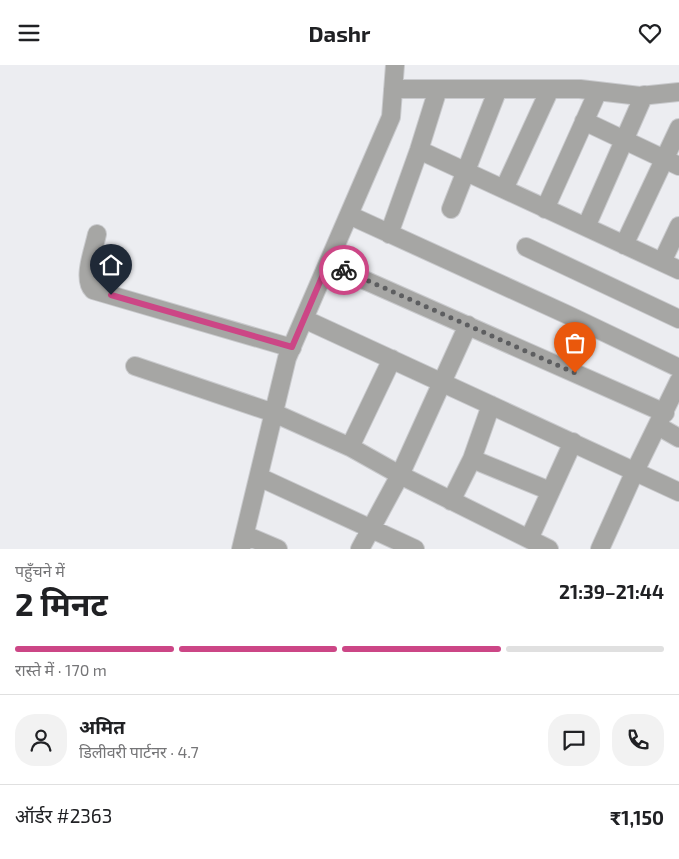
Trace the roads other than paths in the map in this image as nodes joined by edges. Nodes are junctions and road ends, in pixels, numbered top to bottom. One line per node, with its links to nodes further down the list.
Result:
1 (395, 65): 2 (street)
2 (393, 89): 3 (street); 18 (street)
3 (438, 89): 4 (street); 12 (street)
4 (498, 89): 5 (street); 14 (street)
5 (550, 89): 6 (street); 15 (street)
6 (598, 91): 8 (street); 9 (street)
7 (679, 92): 8 (street)
8 (644, 95): 11 (street)
9 (584, 121): 11 (street); 17 (street)
10 (679, 128): 13 (street)
11 (625, 141): 13 (street); 20 (street)
12 (419, 150): 14 (street); 21 (street)
13 (672, 163): 23 (street)
14 (466, 172): 15 (street); 16 (street)
15 (504, 189): 17 (street)
16 (451, 209)
17 (545, 209): 20 (street)
18 (349, 215): 21 (street); 26 (street)
19 (679, 226): 25 (street)
20 (586, 227): 23 (street)
21 (389, 234): 34 (street)
22 (97, 235): 31 (street)
23 (624, 245): 25 (street)
24 (526, 247): 29 (street)
25 (662, 262): 27 (street)
26 (328, 263): 28 (street); 30 (street)
27 (679, 270)
28 (304, 319): 31 (street); 32 (street)
29 (679, 319)
30 (468, 325): 35 (street); 39 (street)
31 (292, 347): 38 (street)
32 (392, 359): 35 (street); 42 (street)
33 (135, 365): 38 (street)
34 (679, 368)
35 (442, 382): 37 (street); 45 (street)
36 (678, 386): 39 (street)
37 (492, 405): 41 (street); 43 (street)
38 (274, 413): 42 (street); 46 (street)
39 (661, 419): 40 (street); 44 (street)
40 (679, 438)
41 (572, 442): 44 (street); 47 (street)
42 (350, 447): 45 (street)
43 (472, 459): 47 (street); 49 (street)
44 (635, 471): 48 (street); 57 (street)
45 (400, 475): 49 (street); 50 (street)
46 (259, 477): 50 (street); 52 (street)
47 (550, 491): 51 (street)
48 (679, 492)
49 (451, 501): 51 (street)
50 (371, 528): 54 (street); 55 (street)
51 (528, 539): 56 (street)
52 (243, 542): 53 (street)
53 (278, 549)
54 (360, 549)
55 (415, 549)
56 (549, 549)
57 (600, 549)

